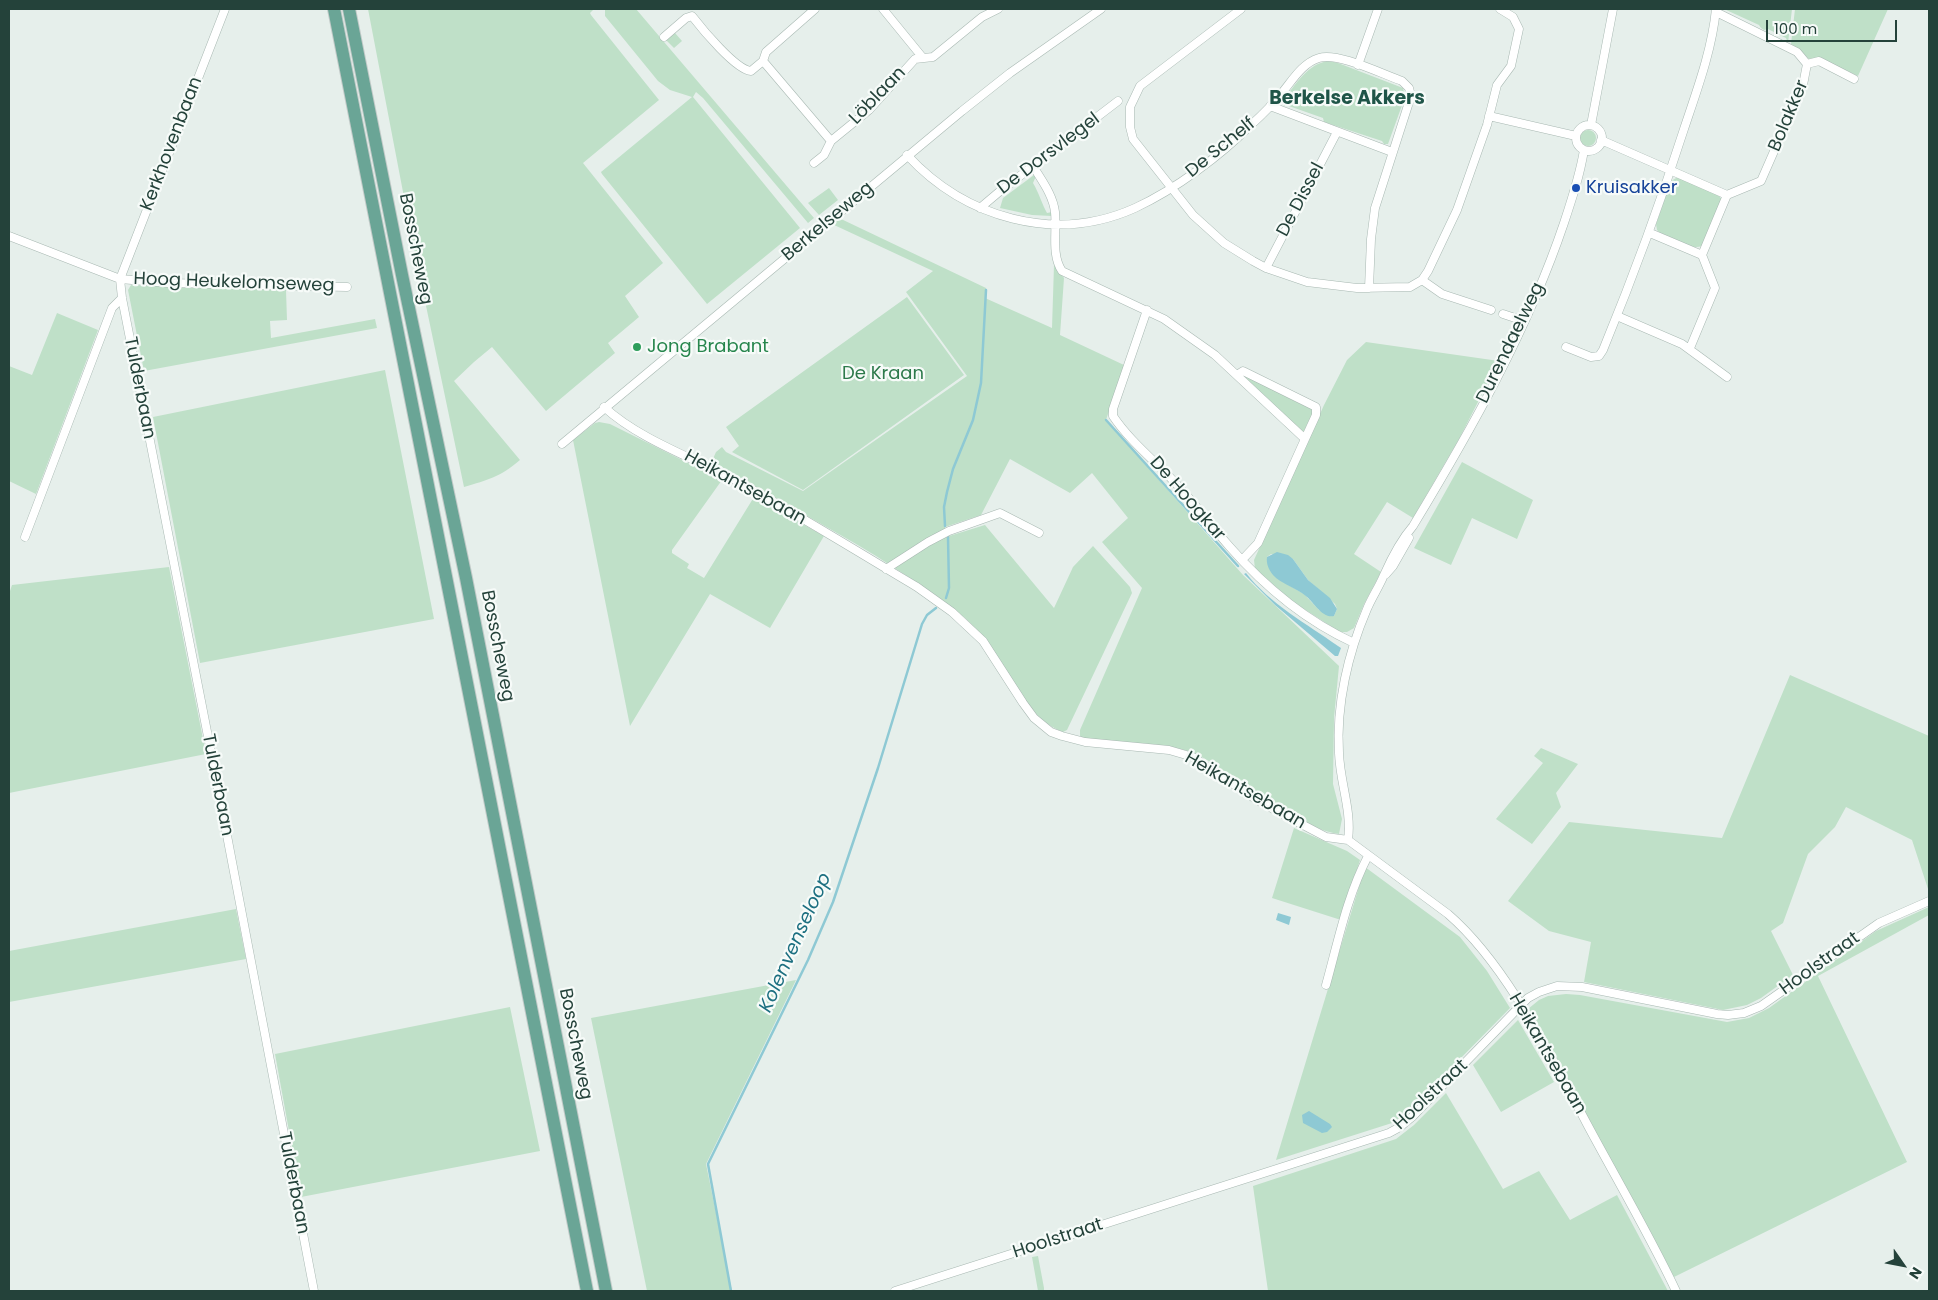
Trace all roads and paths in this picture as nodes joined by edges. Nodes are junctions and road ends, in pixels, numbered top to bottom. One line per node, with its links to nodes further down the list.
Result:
1 (225, 9): 42 (street, Kerkhovenbaan)
2 (334, 9): 70 (main road, Bosscheweg)
3 (349, 9): 71 (main road, Bosscheweg)
4 (815, 9): 16 (street)
5 (883, 9): 15 (street, Löblaan)
6 (998, 9): 15 (street)
7 (1101, 9): 30 (street, Berkelseweg)
8 (1241, 9): 13 (street)
9 (1378, 9): 18 (street)
10 (1500, 9): 22 (street)
11 (1613, 9): 23 (street)
12 (1716, 10): 17 (street); 33 (street)
13 (1232, 11): 34 (street)
14 (664, 36): 16 (street)
15 (923, 58): 27 (street, Löblaan)
16 (763, 61): 27 (street)
17 (1807, 64): 19 (street, Bolakker); 35 (street, Bolakker)
18 (1358, 65): 21 (street, De Schelf); 29 (street, De Schelf)
19 (1854, 79)
20 (1118, 101): 32 (street, De Dorsvlegel)
21 (1270, 106): 24 (street); 34 (street, De Schelf)
22 (1489, 116): 25 (street); 43 (street)
23 (1591, 125): 25 (street); 26 (street)
24 (1337, 132): 29 (street); 41 (street, De Dissel)
25 (1576, 136): 28 (street)
26 (1601, 140): 28 (street); 33 (street)
27 (831, 142): 31 (street, Löblaan)
28 (1584, 150): 51 (street, Durendaelweg)
29 (1392, 152): 45 (street)
30 (907, 156): 36 (street, De Schelf); 56 (street, Berkelseweg)
31 (814, 163)
32 (1033, 166): 36 (street, De Dorsvlegel); 37 (street)
33 (1671, 170): 35 (street); 38 (street)
34 (1170, 188): 37 (street, De Schelf); 41 (street)
35 (1728, 195): 40 (street)
36 (980, 208): 37 (street, De Schelf)
37 (1055, 224): 47 (street)
38 (1650, 233): 40 (street); 50 (street)
39 (9, 236): 42 (street, Hoog Heukelomseweg)
40 (1702, 255): 53 (street)
41 (1266, 268): 45 (street)
42 (120, 279): 44 (street, Hoog Heukelomseweg); 46 (street, Tulderbaan)
43 (1422, 280): 45 (street); 48 (street)
44 (347, 287)
45 (1370, 288)
46 (122, 298): 60 (street); 69 (street, Tulderbaan)
47 (1147, 310): 54 (street); 61 (street, De Hoogkar)
48 (1491, 310)
49 (1503, 314): 51 (street)
50 (1617, 316): 52 (street); 53 (street)
51 (1524, 321): 63 (street, Durendaelweg)
52 (1566, 347)
53 (1690, 348): 55 (street)
54 (1237, 376): 57 (street); 57 (street)
55 (1727, 377)
56 (604, 407): 58 (street, Berkelseweg); 62 (street, Heikantsebaan)
57 (1305, 439): 61 (street)
58 (562, 444)
59 (1039, 533): 62 (street)
60 (25, 537)
61 (1242, 560): 63 (street, De Hoogkar)
62 (886, 569): 64 (street, Heikantsebaan)
63 (1354, 643): 64 (street, Durendaelweg)
64 (1348, 840): 65 (street, Heikantsebaan)
65 (1368, 856): 67 (street); 68 (street, Heikantsebaan)
66 (1929, 901): 68 (street, Hoolstraat)
67 (1326, 985)
68 (1521, 1006): 72 (street, Hoolstraat); 73 (street, Heikantsebaan)
69 (314, 1291)
70 (587, 1291)
71 (606, 1291)
72 (895, 1291)
73 (1676, 1291)

